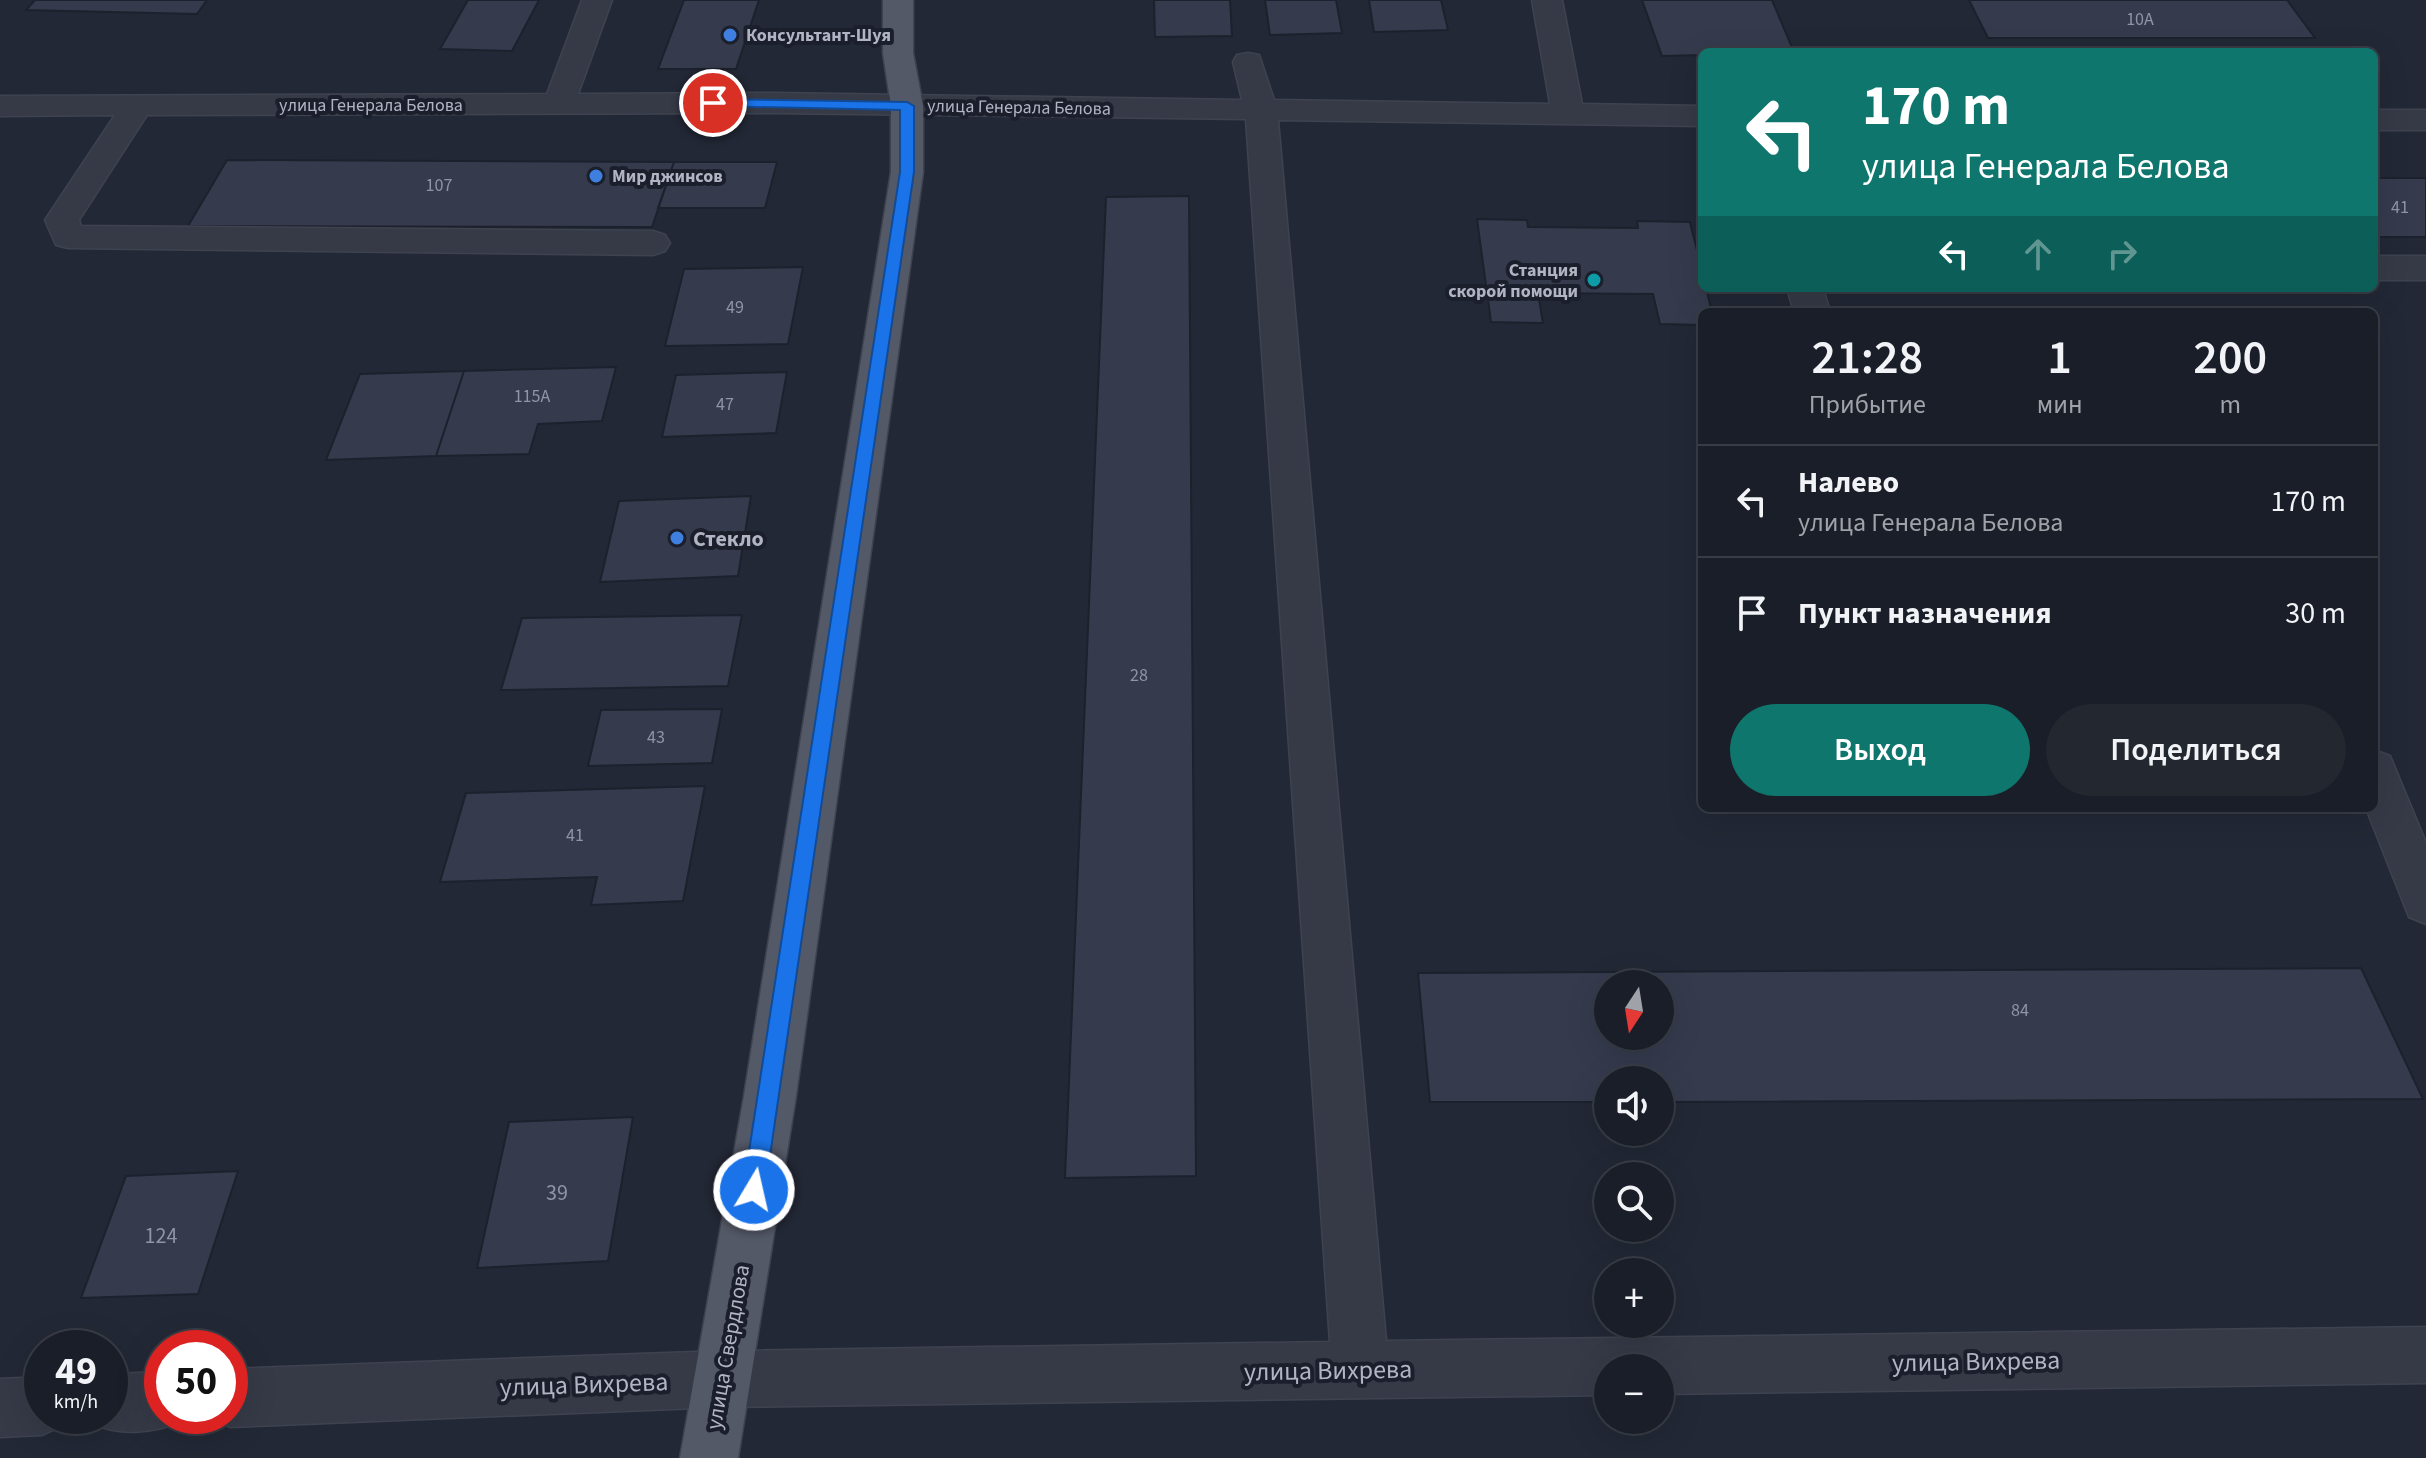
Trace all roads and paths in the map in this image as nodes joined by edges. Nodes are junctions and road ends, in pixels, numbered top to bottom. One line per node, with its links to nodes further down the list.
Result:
1 (597, 0): 5 (street)
2 (898, 0): 8 (main road, улица Свердлова)
3 (1547, 0): 10 (street)
4 (1248, 62): 9 (street)
5 (559, 104): 7 (street, улица Генерала Белова); 8 (street, улица Генерала Белова)
6 (0, 106): 7 (street, улица Генерала Белова)
7 (137, 106): 14 (street)
8 (907, 106): 9 (street, улица Генерала Белова); 21 (main road, улица Свердлова)
9 (1261, 110): 10 (street, улица Генерала Белова); 20 (street)
10 (1568, 114): 11 (street, улица Генерала Белова)
11 (1698, 116)
12 (2378, 120): 13 (street)
13 (2426, 120)
14 (653, 243)
15 (2378, 268): 16 (street)
16 (2426, 268)
17 (2378, 780): 18 (street)
18 (2426, 902)
19 (2426, 1355): 20 (street, улица Вихрева)
20 (1360, 1369): 21 (street, улица Вихрева)
21 (722, 1379): 22 (street, улица Вихрева); 25 (main road, улица Свердлова)
22 (248, 1397)
23 (24, 1407): 24 (street)
24 (0, 1408)
25 (709, 1458)

